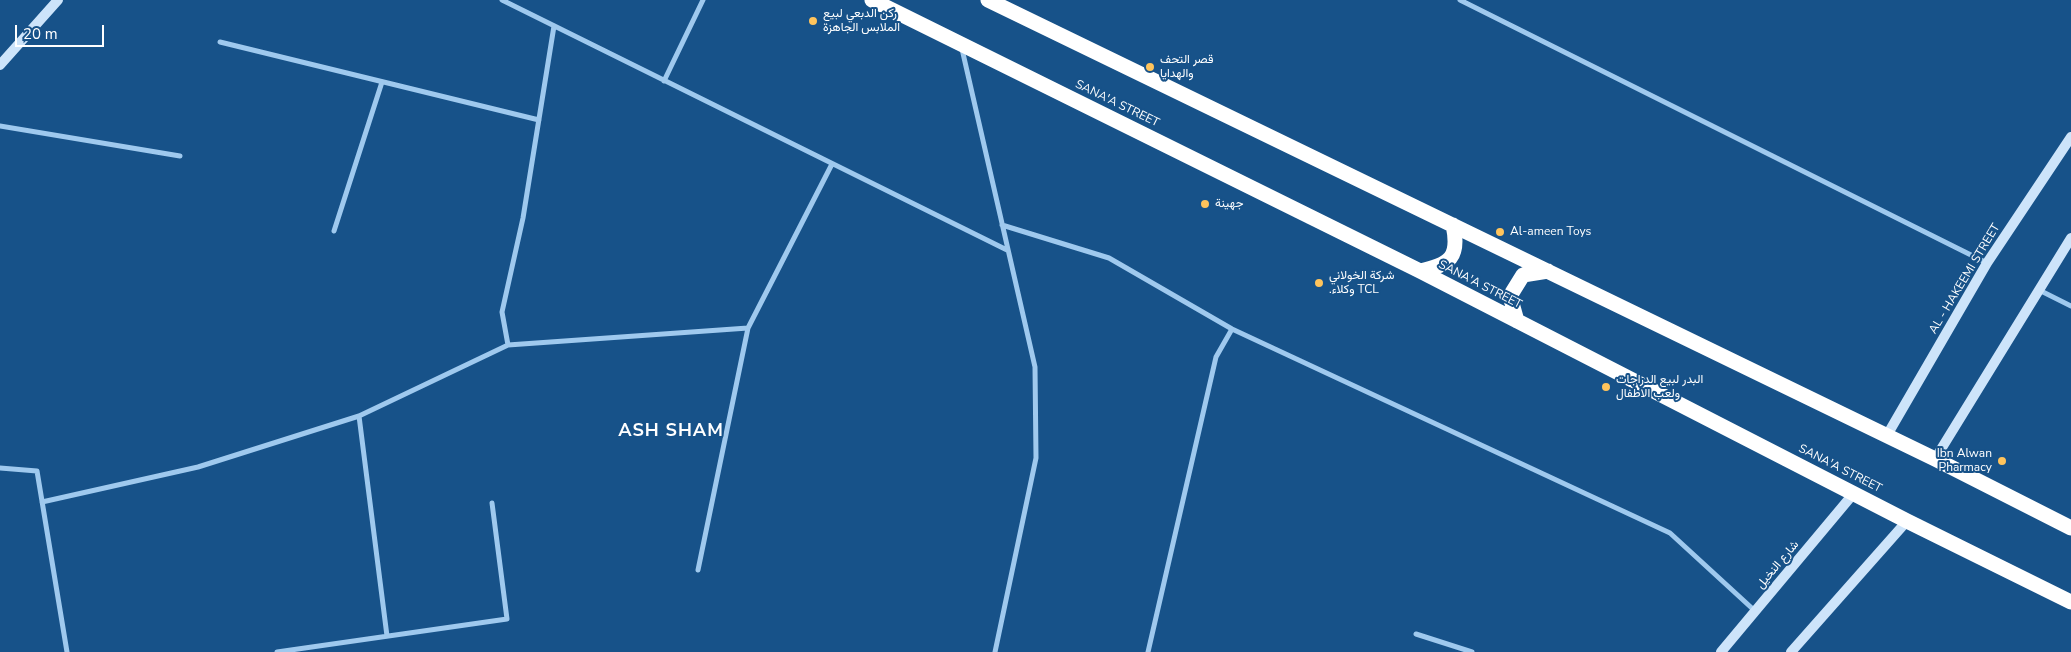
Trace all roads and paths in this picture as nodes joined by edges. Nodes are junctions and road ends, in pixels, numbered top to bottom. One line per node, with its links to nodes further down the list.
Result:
1 (58, 0): 10 (street)
2 (502, 0): 7 (street)
3 (703, 0): 11 (street)
4 (872, 0): 9 (highway, SANA'A STREET)
5 (988, 0): 19 (highway)
6 (1460, 0): 23 (street)
7 (554, 26): 11 (street); 13 (street)
8 (220, 42): 12 (street)
9 (961, 44): 18 (street); 24 (highway, SANA'A STREET)
10 (0, 65)
11 (664, 81): 17 (street)
12 (382, 82): 13 (street); 20 (street)
13 (538, 120): 31 (street)
14 (0, 126): 16 (street)
15 (2071, 137): 23 (street, AL - HAKEEMI STREET)
16 (180, 156)
17 (832, 164): 22 (street); 29 (street)
18 (1002, 225): 22 (street); 30 (street)
19 (1453, 225): 24 (highway); 25 (highway)
20 (334, 231)
21 (2071, 238): 26 (street)
22 (1007, 250): 48 (street)
23 (1987, 263): 33 (street, AL - HAKEEMI STREET)
24 (1420, 270): 28 (highway, SANA'A STREET)
25 (1548, 272): 28 (highway); 33 (highway)
26 (2039, 290): 27 (street); 34 (street)
27 (2071, 306)
28 (1517, 321): 36 (highway, SANA'A STREET)
29 (748, 328): 31 (street); 41 (street)
30 (1232, 329): 43 (street); 49 (street)
31 (508, 344): 32 (street)
32 (359, 416): 37 (street); 45 (street)
33 (1886, 437): 34 (highway)
34 (1935, 459): 40 (highway)
35 (0, 468): 37 (street)
36 (1854, 493): 39 (highway, SANA'A STREET); 43 (street, شارع النخيل)
37 (42, 502): 46 (street)
38 (492, 503): 45 (street)
39 (1907, 521): 42 (highway, SANA'A STREET); 52 (street)
40 (2071, 528)
41 (698, 570)
42 (2071, 602)
43 (1755, 612): 51 (street, شارع النخيل)
44 (1416, 634): 50 (street)
45 (387, 636): 47 (street)
46 (67, 652)
47 (277, 652)
48 (995, 652)
49 (1148, 652)
50 (1472, 652)
51 (1721, 652)
52 (1791, 652)

